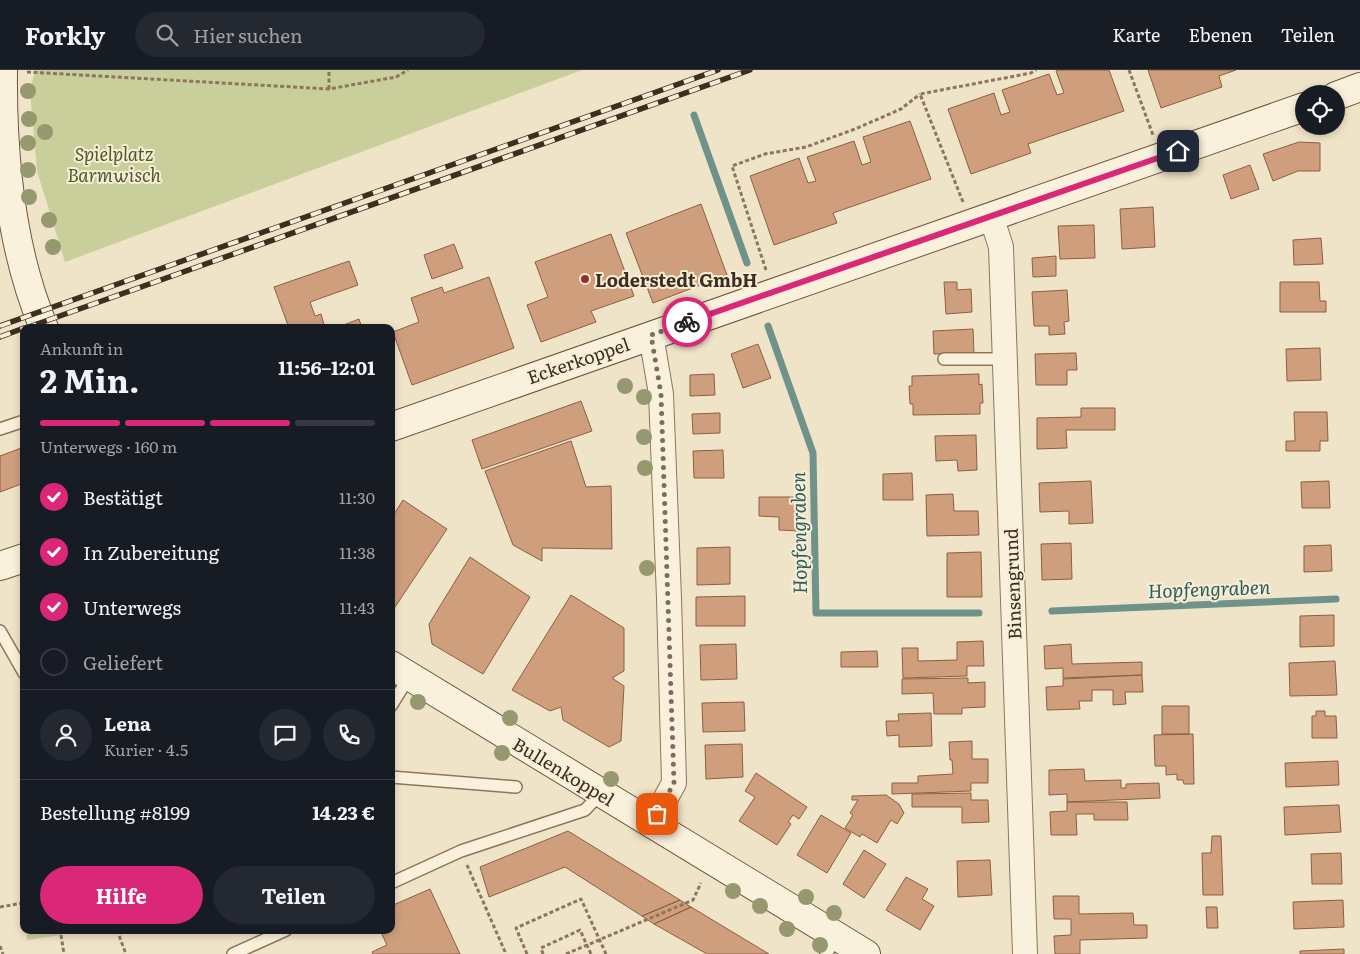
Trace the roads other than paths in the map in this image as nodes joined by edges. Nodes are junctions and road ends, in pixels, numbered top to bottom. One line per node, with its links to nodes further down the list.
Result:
1 (3, 70): 5 (street)
2 (1360, 87): 3 (street)
3 (1345, 93)
4 (1295, 110): 6 (street, Eckerkoppel)
5 (1, 121): 7 (street)
6 (981, 220): 8 (street, Eckerkoppel); 10 (street, Binsengrund)
7 (42, 324)
8 (651, 335): 12 (street, Eckerkoppel); 23 (street)
9 (944, 359): 10 (lane)
10 (1004, 359): 29 (street, Binsengrund)
11 (20, 422): 13 (lane)
12 (395, 425)
13 (0, 429)
14 (20, 559): 15 (street)
15 (0, 566)
16 (0, 631): 17 (lane)
17 (20, 667)
18 (400, 671): 19 (lane); 22 (street, Bullenkoppel)
19 (395, 690)
20 (395, 777): 21 (lane)
21 (516, 787)
22 (601, 793): 23 (street, Bullenkoppel); 24 (lane)
23 (652, 823): 26 (street, Bullenkoppel)
24 (395, 881)
25 (277, 934): 27 (lane)
26 (831, 945): 28 (street, Bullenkoppel)
27 (233, 954)
28 (866, 954)
29 (1025, 954)

